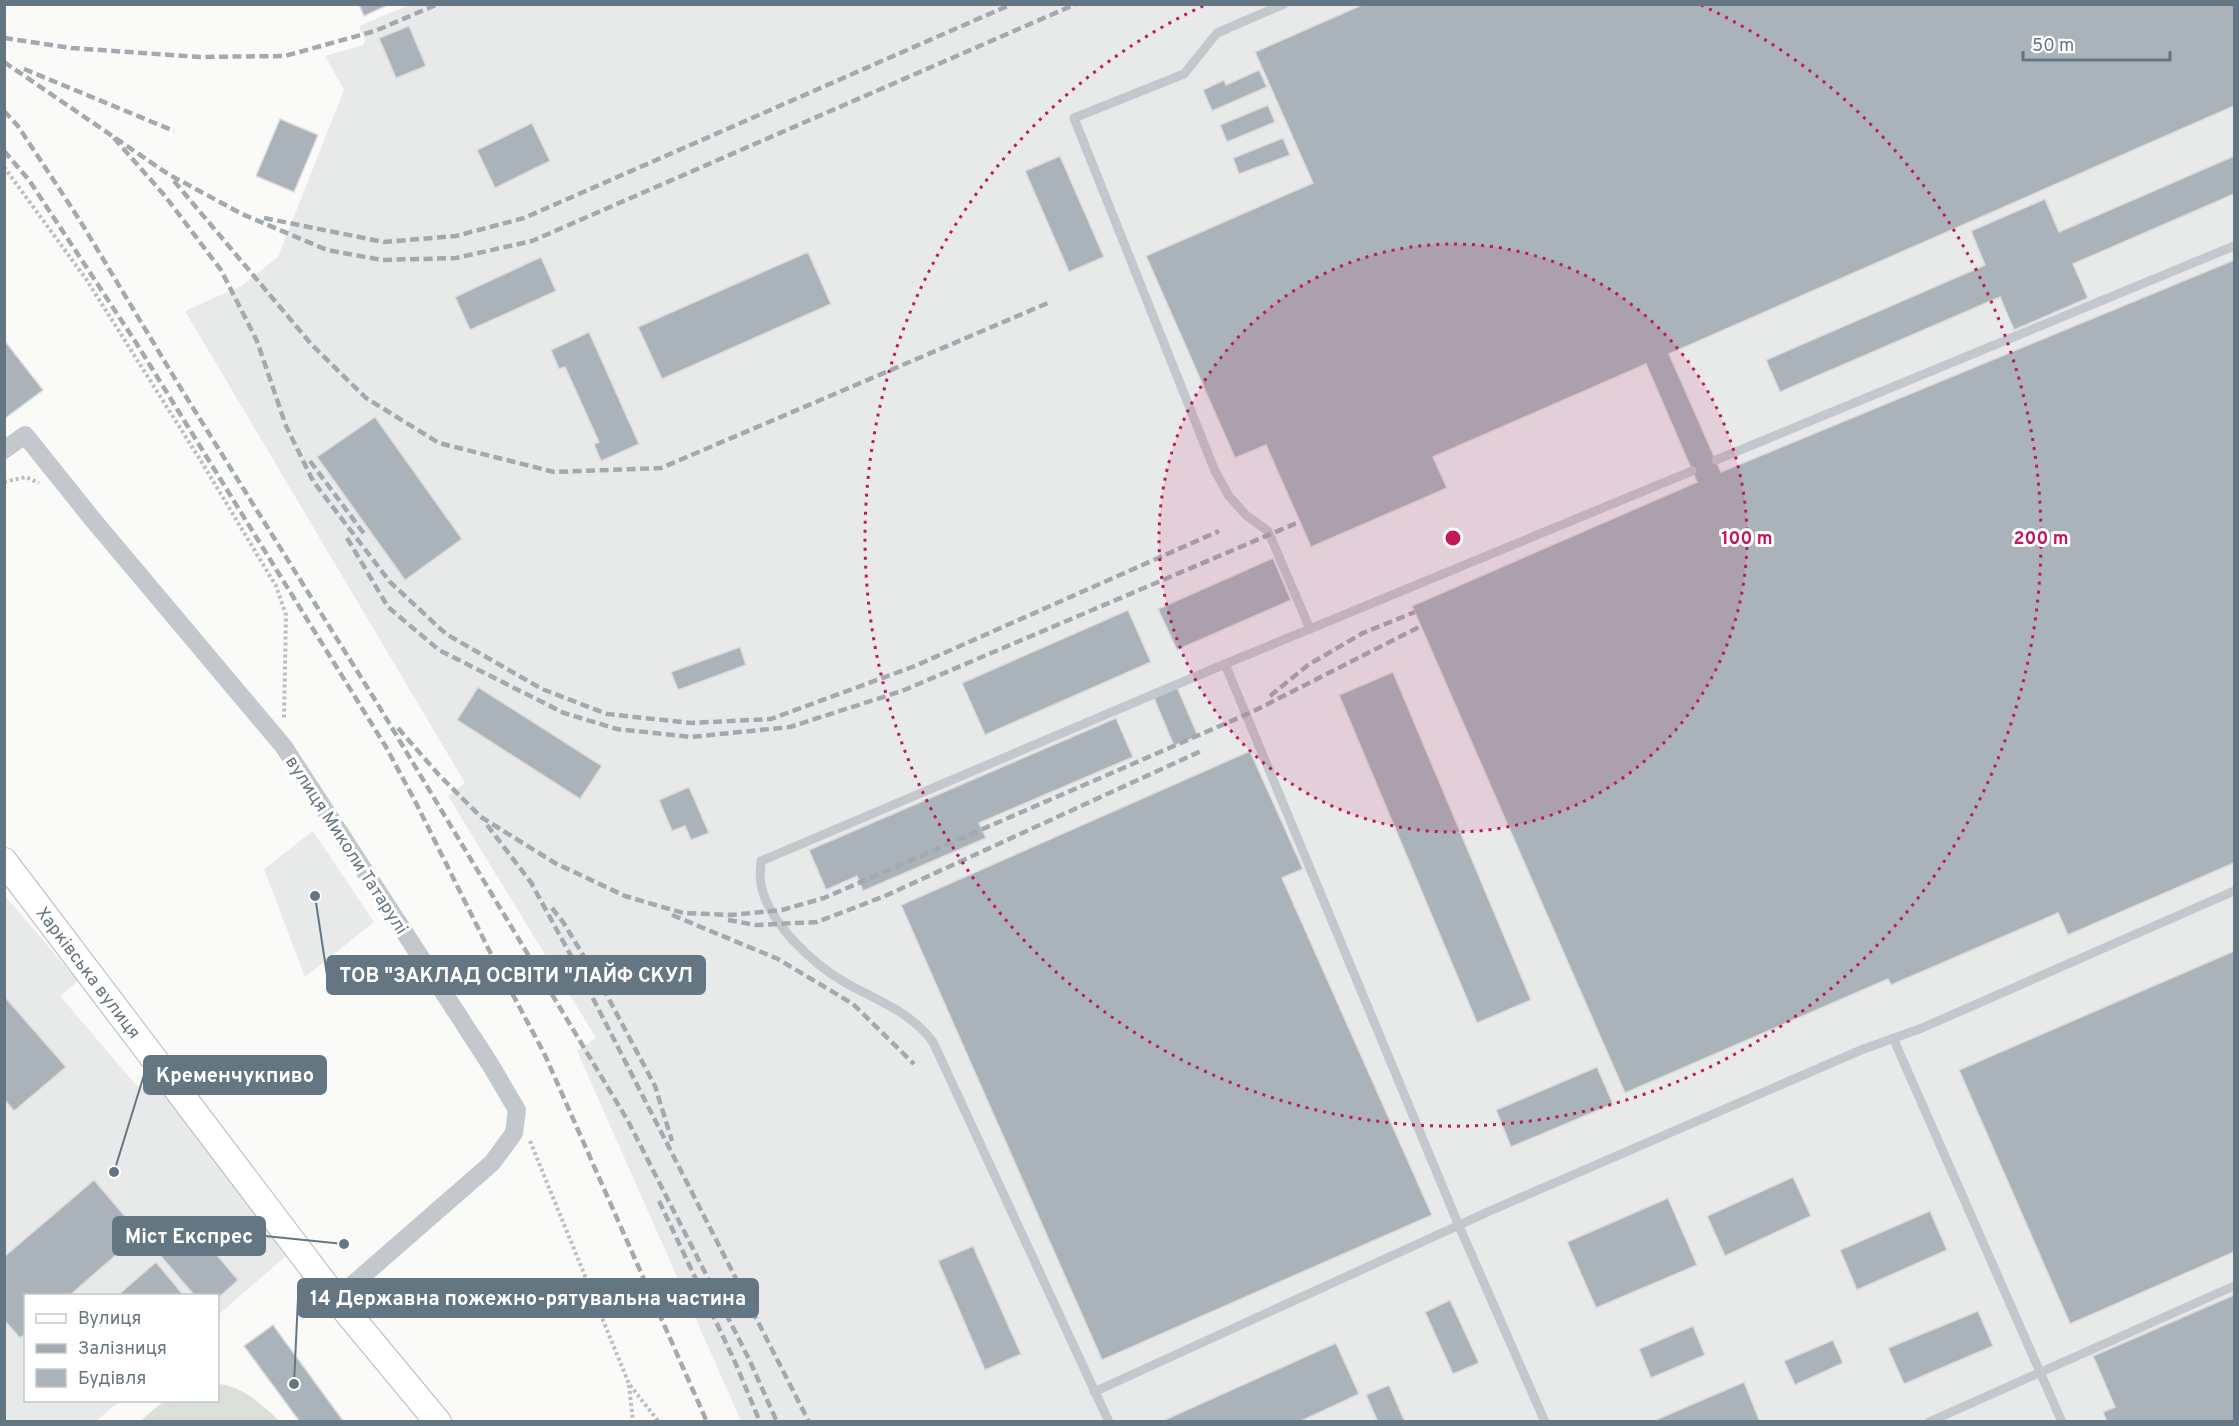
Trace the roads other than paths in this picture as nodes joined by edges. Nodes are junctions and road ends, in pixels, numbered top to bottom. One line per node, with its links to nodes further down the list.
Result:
1 (1284, 4): 6 (lane)
2 (2235, 246): 4 (lane)
3 (4, 450): 13 (street, вулиця Миколи Татарулі)
4 (1716, 460)
5 (1692, 471): 6 (lane)
6 (1310, 629): 7 (lane)
7 (1226, 664): 11 (lane); 15 (lane)
8 (4, 861): 13 (street, Харківська вулиця)
9 (2235, 891): 10 (lane)
10 (1893, 1038): 11 (lane); 14 (lane)
11 (1459, 1226): 15 (lane); 18 (lane)
12 (2235, 1286): 14 (lane)
13 (336, 1299): 16 (street, Харківська вулиця)
14 (2040, 1372): 19 (lane); 20 (lane)
15 (1094, 1392): 17 (lane)
16 (438, 1422)
17 (1109, 1422)
18 (1545, 1422)
19 (1929, 1422)
20 (2062, 1422)

